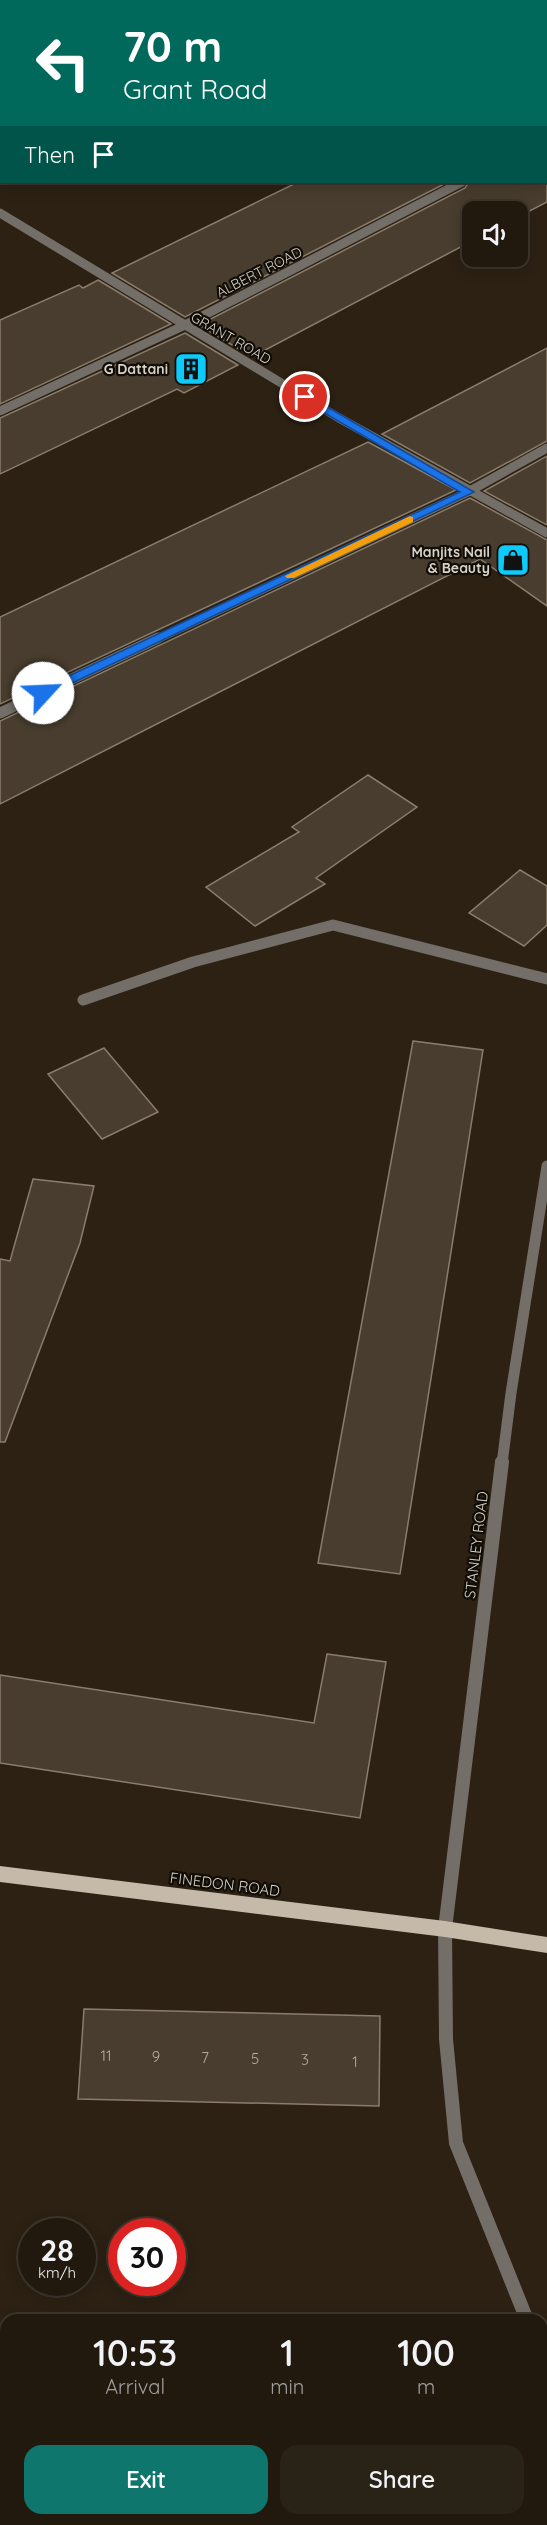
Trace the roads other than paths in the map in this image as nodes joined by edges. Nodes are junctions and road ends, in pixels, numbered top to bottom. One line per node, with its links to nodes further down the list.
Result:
1 (460, 183): 3 (street, ALBERT ROAD)
2 (0, 213): 3 (street, GRANT ROAD)
3 (183, 326): 4 (street, ALBERT ROAD); 6 (street, GRANT ROAD)
4 (0, 411)
5 (547, 448): 6 (street)
6 (468, 492): 7 (street, GRANT ROAD); 8 (street)
7 (547, 533)
8 (0, 713)
9 (547, 979): 10 (street)
10 (83, 1000)
11 (547, 1166): 13 (street, STANLEY ROAD)
12 (0, 1874): 13 (main road, FINEDON ROAD)
13 (446, 1929): 14 (main road, FINEDON ROAD); 15 (street, STANLEY ROAD)
14 (547, 1945)
15 (525, 2314)

